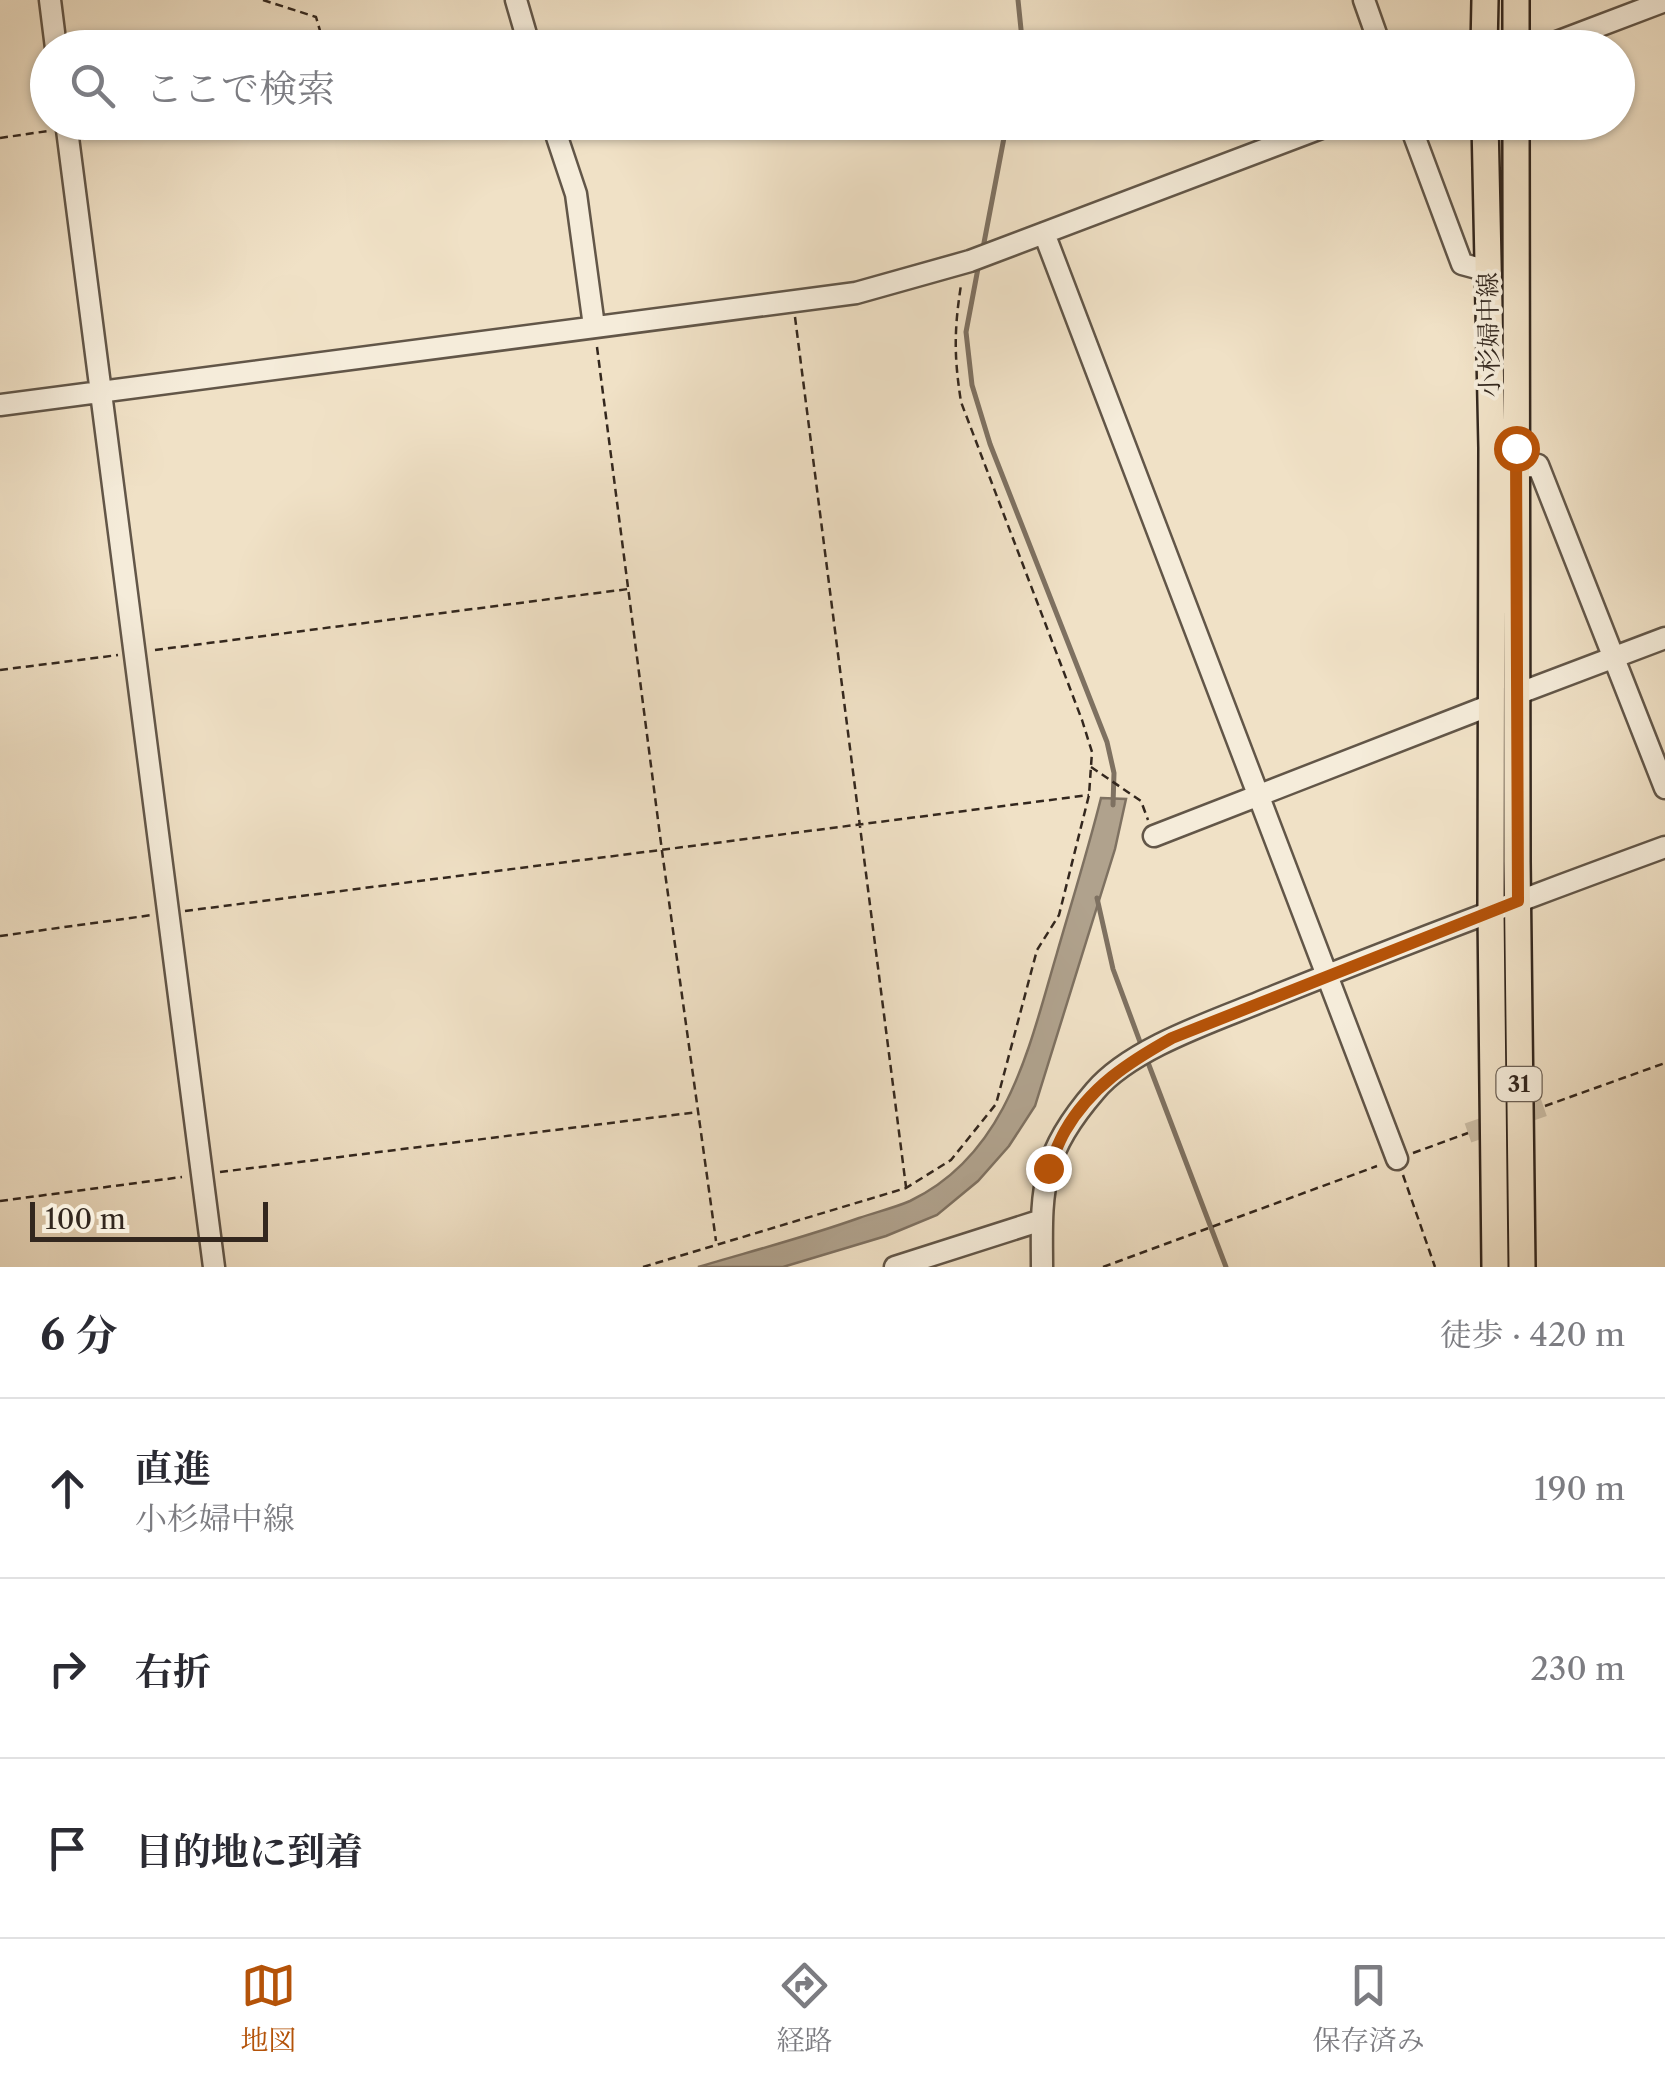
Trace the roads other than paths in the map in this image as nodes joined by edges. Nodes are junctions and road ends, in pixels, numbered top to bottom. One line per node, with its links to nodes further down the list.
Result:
1 (50, 0): 7 (street)
2 (516, 0): 8 (street)
3 (1364, 0): 9 (street)
4 (1485, 0): 10 (main road)
5 (1516, 0): 11 (main road)
6 (1665, 1): 12 (street)
7 (54, 30)
8 (525, 30)
9 (1375, 30)
10 (1484, 30)
11 (1516, 30)
12 (1588, 30)
13 (68, 140): 22 (street)
14 (558, 140): 21 (street)
15 (1289, 140): 19 (street)
16 (1416, 140): 20 (street)
17 (1485, 140): 20 (main road, 小杉婦中線 / 31)
18 (1516, 140): 24 (main road, 小杉婦中線 / 31)
19 (1044, 232): 21 (street); 30 (street)
20 (1488, 271): 28 (main road, 小杉婦中線 / 31)
21 (594, 326): 22 (street)
22 (102, 392): 23 (street); 38 (street)
23 (0, 404)
24 (1516, 468): 26 (street); 27 (main road, 小杉婦中線 / 31)
25 (1665, 638): 26 (street)
26 (1615, 657): 27 (street); 29 (street)
27 (1516, 694): 33 (main road, 小杉婦中線 / 31)
28 (1492, 706): 30 (street); 34 (main road, 小杉婦中線 / 31)
29 (1665, 788)
30 (1258, 795): 31 (street); 35 (street)
31 (1154, 836)
32 (1665, 847): 33 (street)
33 (1518, 901): 34 (street); 42 (main road, 小杉婦中線 / 31)
34 (1491, 911): 35 (street); 41 (main road, 小杉婦中線 / 31)
35 (1328, 975): 36 (street); 37 (street)
36 (1397, 1159)
37 (1042, 1220): 39 (street); 40 (street)
38 (214, 1267)
39 (895, 1267)
40 (1042, 1267)
41 (1495, 1267)
42 (1522, 1267)

